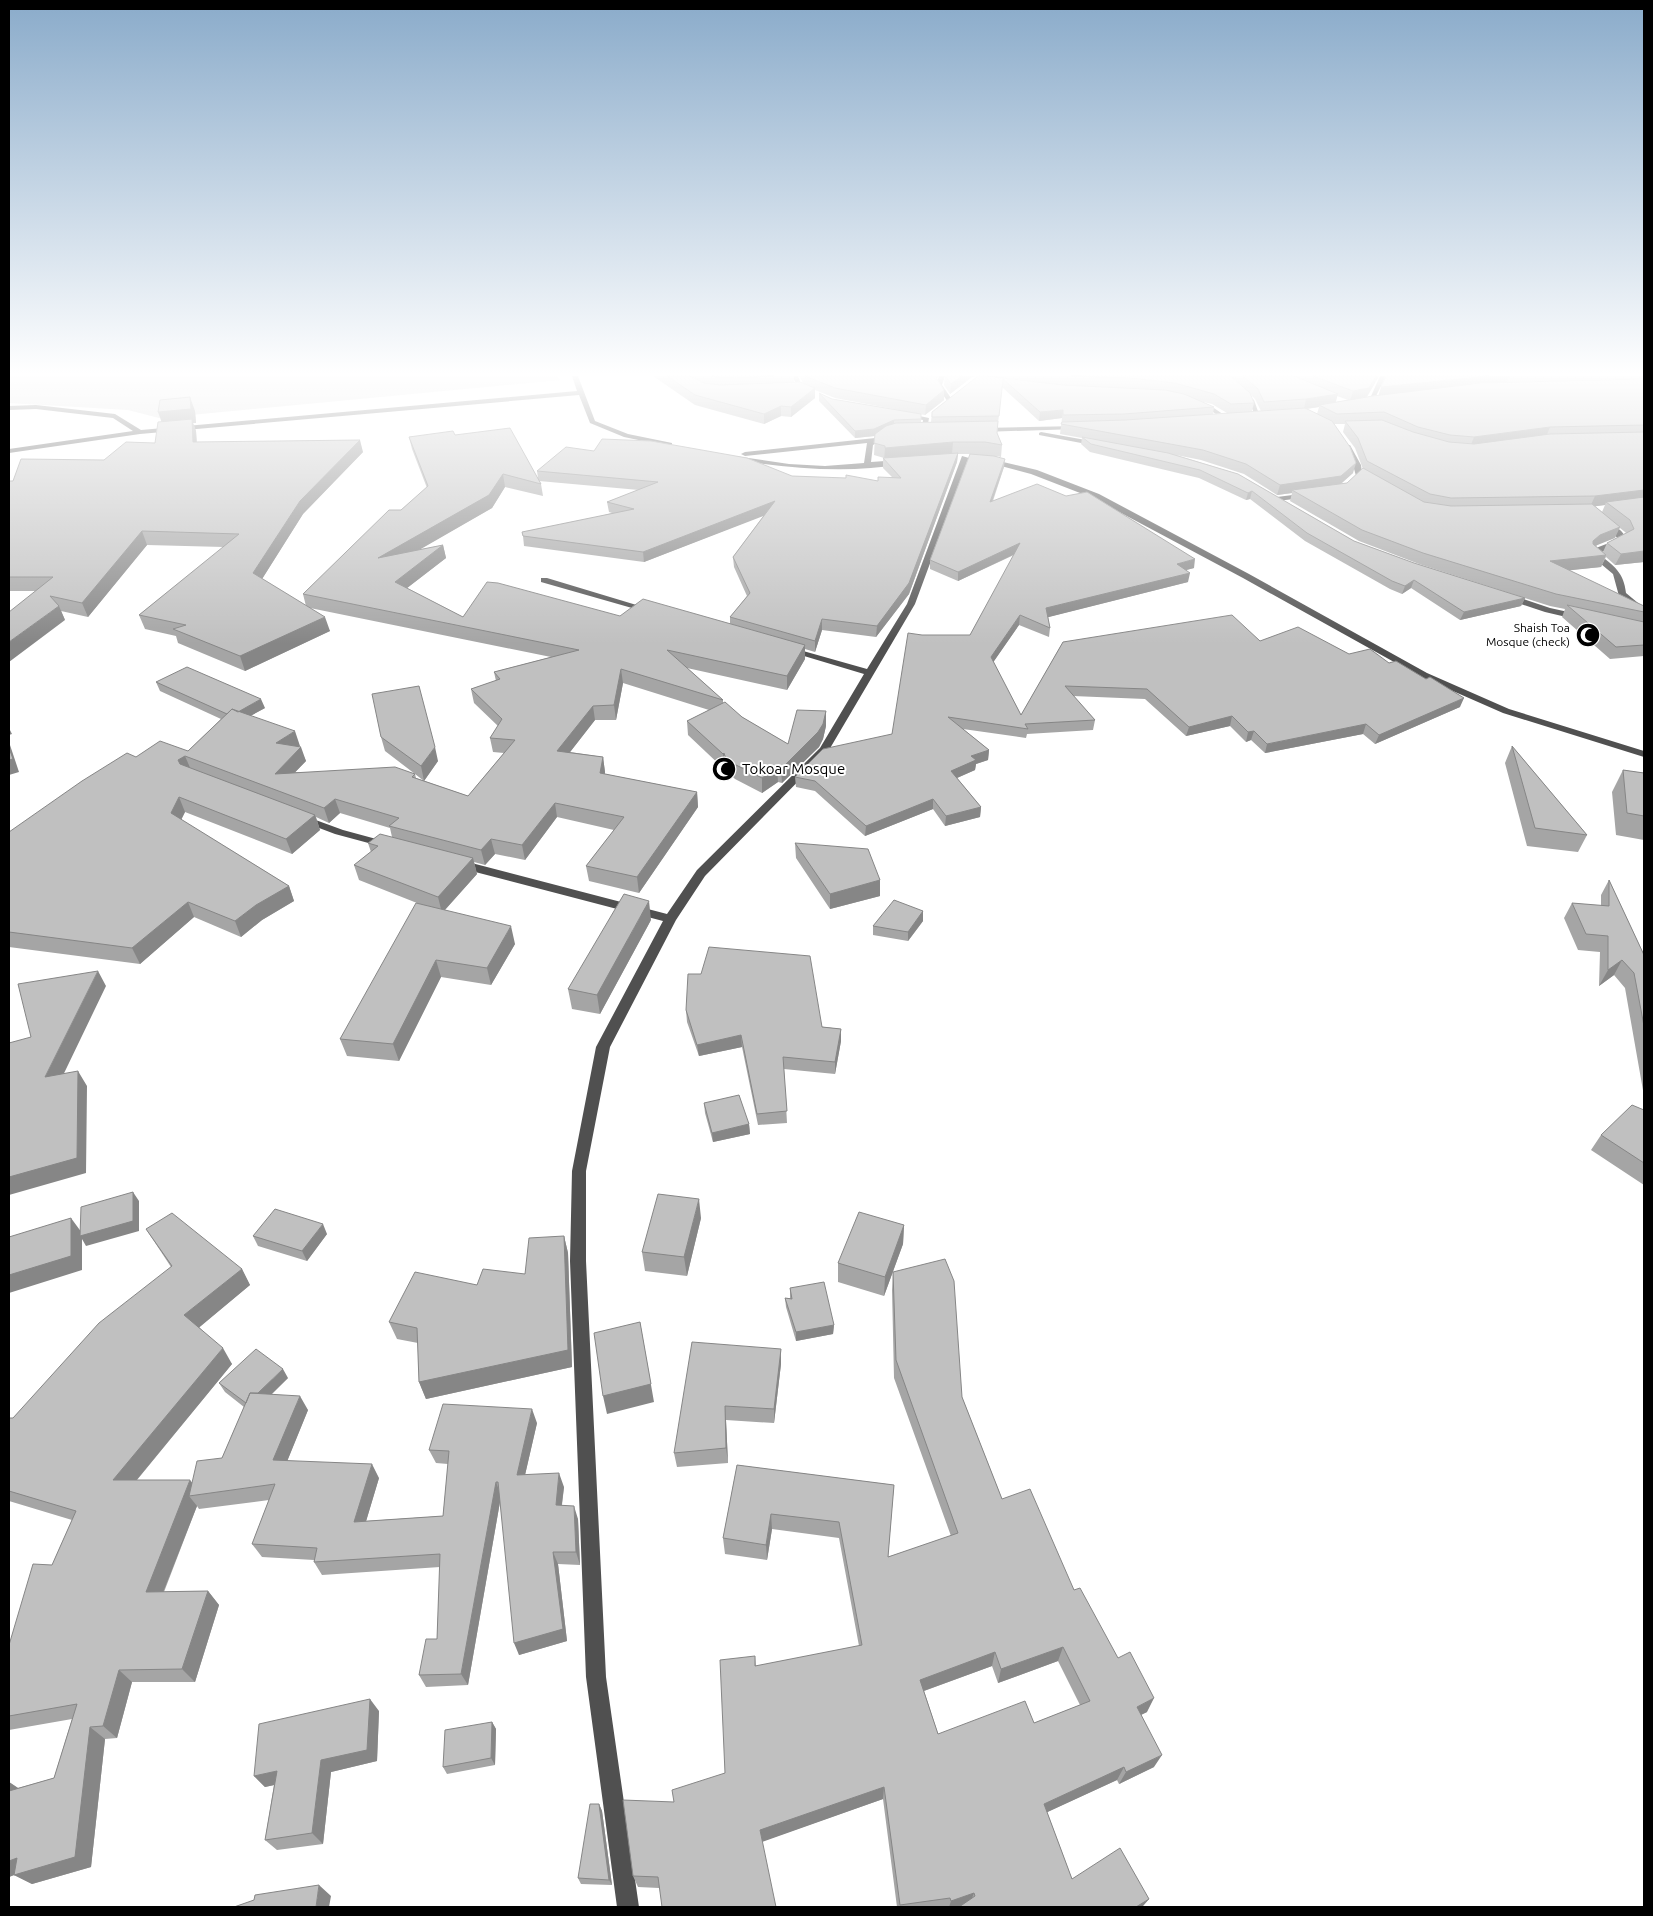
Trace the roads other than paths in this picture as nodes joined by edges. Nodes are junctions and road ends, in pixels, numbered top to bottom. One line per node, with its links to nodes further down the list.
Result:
1 (785, 465): 2 (street)
2 (852, 465)
3 (958, 465): 16 (street)
4 (1013, 465): 17 (street)
5 (1357, 465): 6 (street)
6 (1383, 487)
7 (1314, 494): 8 (street)
8 (1294, 509)
9 (1597, 517): 12 (street)
10 (544, 580): 13 (street)
11 (1499, 594): 14 (street)
12 (1644, 612)
13 (660, 613)
14 (1584, 618)
15 (784, 648): 16 (street)
16 (870, 673): 21 (street)
17 (1644, 754)
18 (293, 814): 19 (street)
19 (396, 847)
20 (452, 862): 21 (street)
21 (670, 919): 22 (street)
22 (628, 1907)

